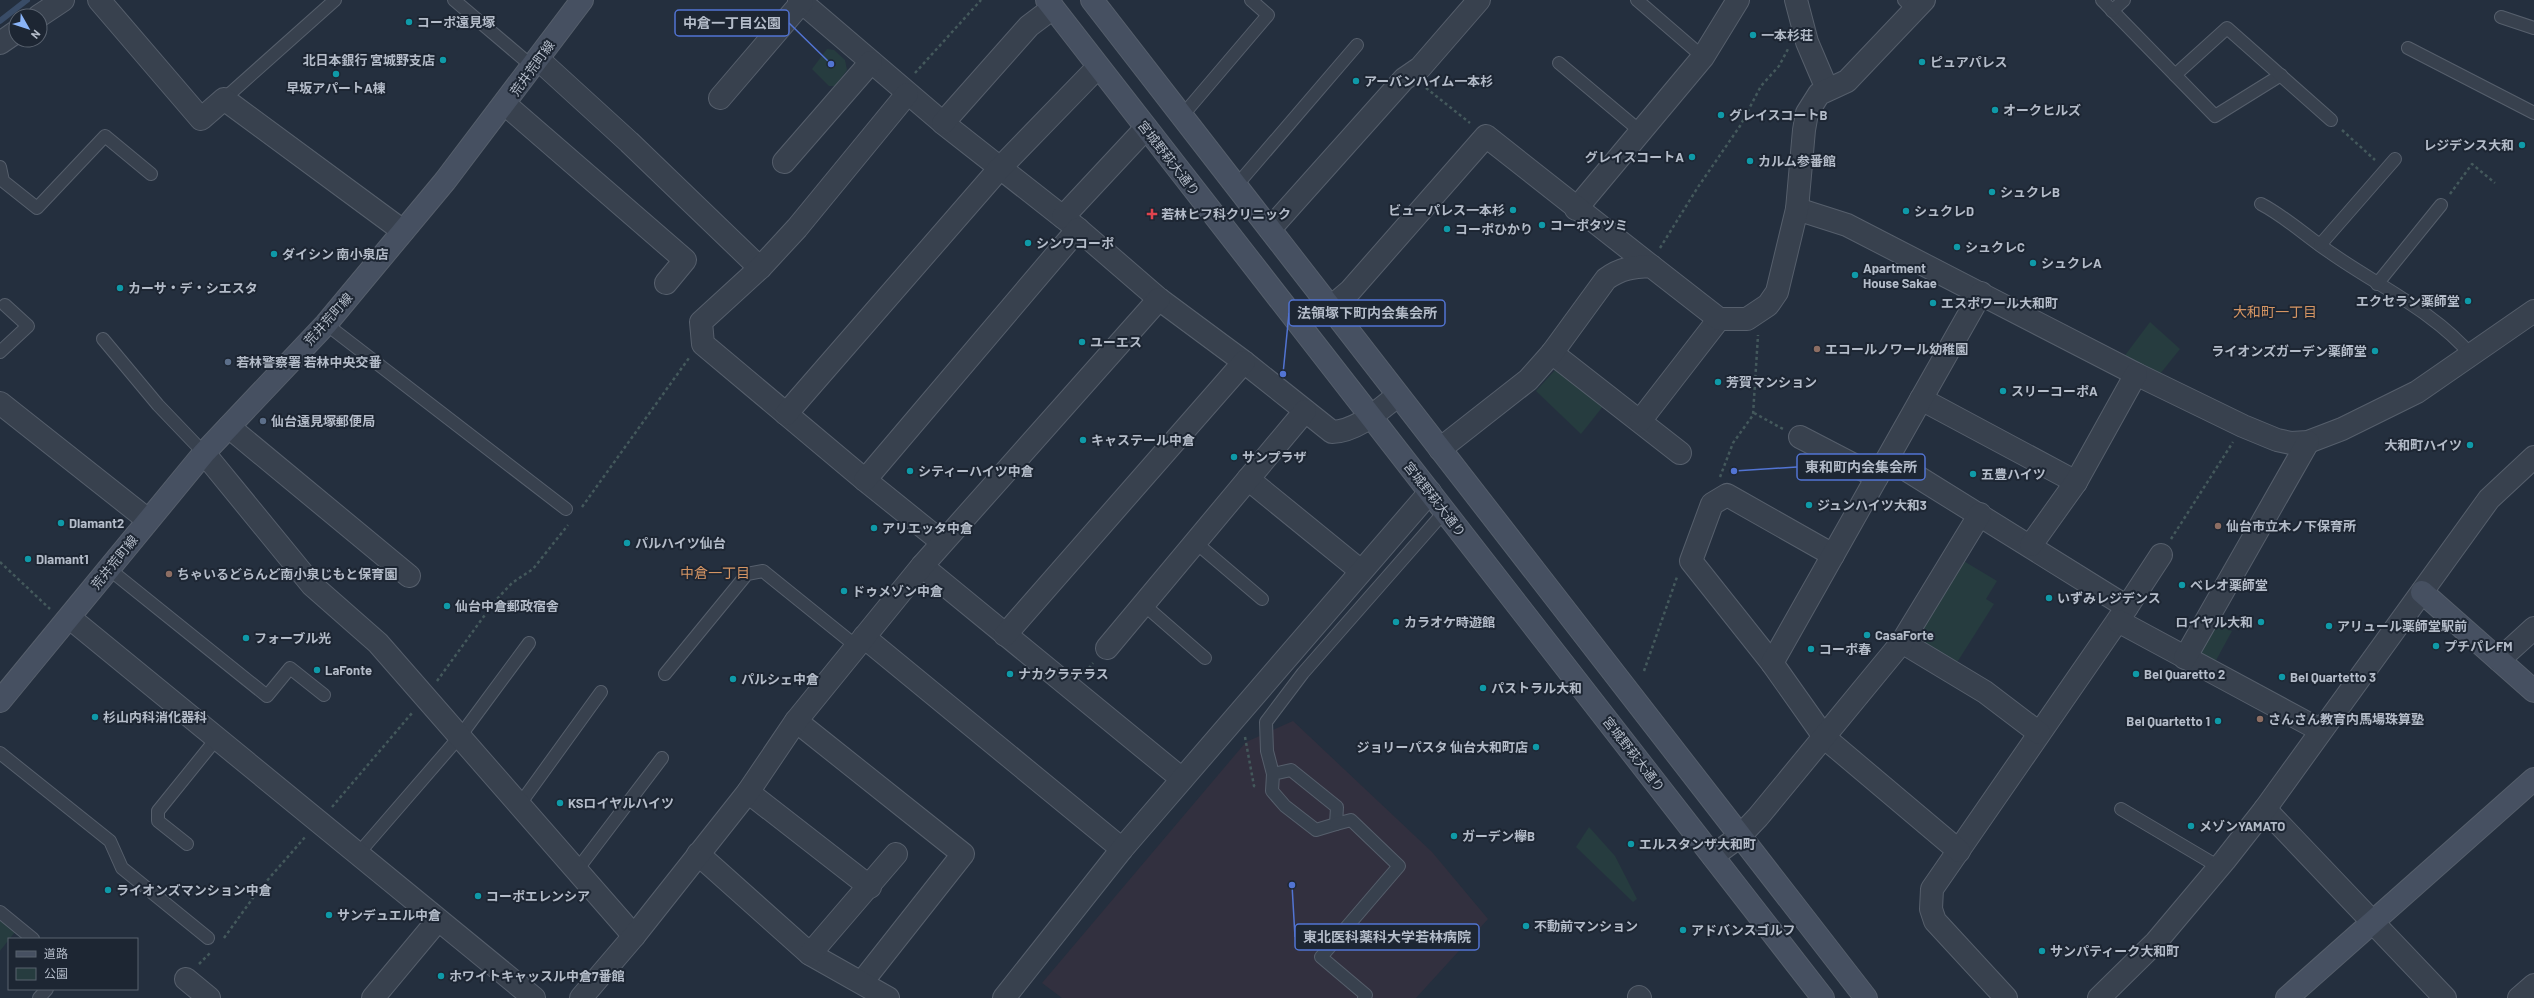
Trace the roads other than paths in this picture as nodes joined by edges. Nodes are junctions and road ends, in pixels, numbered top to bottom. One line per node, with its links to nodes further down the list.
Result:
1 (62, 0): 17 (street)
2 (99, 0): 33 (street)
3 (335, 0): 33 (lane)
4 (454, 0): 25 (lane)
5 (582, 0): 25 (street, 荒井荒町線)
6 (1251, 0): 36 (lane)
7 (1479, 0): 52 (street)
8 (1637, 0): 23 (lane)
9 (1738, 0): 23 (street)
10 (1796, 0): 30 (street)
11 (2102, 0): 18 (lane)
12 (2124, 0): 18 (lane)
13 (800, 1): 24 (street); 32 (street)
14 (1098, 3): 36 (street)
15 (1914, 3): 30 (street)
16 (1050, 4): 27 (street, 宮城野萩大通り); 38 (street)
17 (48, 10)
18 (2112, 11): 28 (lane)
19 (2501, 17): 20 (lane)
20 (2534, 28)
21 (1357, 45): 46 (lane)
22 (2408, 48): 35 (lane)
23 (1704, 57): 40 (street)
24 (871, 62): 31 (street); 42 (street)
25 (535, 63): 34 (street, 荒井荒町線); 56 (street)
26 (1559, 63): 40 (lane)
27 (1098, 67): 39 (street, 宮城野萩大通り); 44 (street)
28 (2175, 74): 29 (lane); 29 (lane)
29 (2281, 75): 37 (lane)
30 (1827, 89): 50 (street)
31 (904, 91): 38 (street); 56 (street)
32 (720, 98)
33 (224, 99): 53 (street)
34 (505, 104): 53 (street, 荒井荒町線); 57 (street)
35 (2534, 113)
36 (1182, 116): 46 (street)
37 (2331, 120)
38 (943, 123): 44 (street)
39 (1146, 128): 51 (street); 77 (street, 宮城野萩大通り)
40 (1640, 131): 49 (street)
41 (2395, 159): 54 (lane)
42 (784, 162)
43 (0, 167): 45 (lane)
44 (1000, 168): 51 (street); 76 (street)
45 (151, 174)
46 (1236, 186): 52 (street)
47 (2261, 204): 54 (lane)
48 (2441, 205): 58 (lane)
49 (1576, 209): 55 (street); 62 (street)
50 (1798, 210): 59 (street); 64 (street)
51 (1071, 223): 60 (street); 89 (street)
52 (1270, 229): 62 (street)
53 (403, 231): 65 (street, 荒井荒町線)
54 (2320, 245): 58 (lane)
55 (1651, 266): 64 (street); 68 (street)
56 (760, 268): 76 (street)
57 (666, 283)
58 (2377, 284): 69 (lane)
59 (1981, 293): 71 (street); 73 (street)
60 (1159, 299): 70 (street); 96 (street)
61 (5, 305): 67 (lane)
62 (1330, 308): 72 (street)
63 (2534, 311): 69 (street)
64 (1719, 319): 78 (street)
65 (326, 324): 79 (street, 荒井荒町線); 92 (lane)
66 (103, 339): 84 (lane)
67 (0, 352)
68 (1552, 353): 78 (street); 82 (street)
69 (2472, 356): 81 (street)
70 (1244, 362): 75 (street); 111 (street)
71 (2136, 374): 81 (street); 90 (street)
72 (1398, 396): 77 (street); 82 (street)
73 (1921, 399): 86 (street); 90 (street)
74 (0, 403): 95 (street)
75 (1305, 411): 77 (street); 88 (street)
76 (786, 414): 89 (street)
77 (1371, 416): 91 (street, 宮城野萩大通り)
78 (1640, 421): 83 (street)
79 (229, 428): 84 (street, 荒井荒町線); 104 (street)
80 (1800, 437): 87 (street)
81 (2308, 442): 117 (street)
82 (1440, 449): 141 (street)
83 (1680, 453)
84 (204, 454): 95 (street, 荒井荒町線); 128 (street)
85 (2534, 457): 105 (street)
86 (1889, 459): 87 (street); 94 (street)
87 (1877, 477): 99 (street)
88 (1248, 479): 97 (street); 103 (street)
89 (865, 480): 96 (street)
90 (2076, 482): 98 (street)
91 (1430, 492): 93 (street, 宮城野萩大通り); 103 (street)
92 (571, 511)
93 (1445, 511): 133 (lane); 148 (street, 宮城野萩大通り)
94 (1980, 514): 98 (street); 113 (street)
95 (148, 520): 102 (street, 荒井荒町線)
96 (942, 542): 101 (street)
97 (1195, 542): 106 (lane); 107 (street)
98 (2031, 545): 108 (street)
99 (1833, 555): 119 (street); 119 (street)
100 (2161, 555): 108 (street)
101 (922, 566): 111 (street); 112 (street)
102 (109, 569): 109 (street, 荒井荒町線); 123 (lane)
103 (1361, 571): 135 (street)
104 (409, 576)
105 (2422, 592): 118 (street); 126 (street)
106 (1262, 599)
107 (1143, 604): 115 (street); 116 (lane)
108 (2123, 614): 117 (street); 127 (street)
109 (62, 616): 124 (street, 荒井荒町線); 129 (street)
110 (2534, 628): 118 (street)
111 (1005, 635): 135 (street)
112 (860, 642): 120 (lane); 125 (street); 143 (street)
113 (1902, 642): 127 (street); 130 (street)
114 (529, 643): 128 (lane)
115 (1107, 648)
116 (1205, 658)
117 (2185, 658): 126 (street)
118 (2499, 660): 121 (street)
119 (1772, 663): 130 (street)
120 (665, 674)
121 (2534, 691)
122 (602, 692): 137 (lane)
123 (324, 695)
124 (0, 701)
125 (796, 721): 136 (street); 162 (street)
126 (2320, 730): 139 (street)
127 (2039, 733): 144 (street)
128 (461, 735): 137 (street); 145 (lane)
129 (216, 738): 142 (lane); 145 (street)
130 (1825, 738): 141 (street); 144 (street)
131 (0, 753): 157 (lane)
132 (662, 758): 150 (lane)
133 (1273, 774): 140 (lane); 140 (lane)
134 (2534, 778): 154 (street)
135 (1182, 779): 143 (street)
136 (748, 792): 146 (street); 151 (street)
137 (520, 804): 150 (street)
138 (2121, 809): 149 (lane)
139 (2265, 809): 149 (street); 154 (street)
140 (1336, 824): 169 (lane)
141 (1740, 836): 148 (street); 171 (street)
142 (187, 844)
143 (1122, 849): 168 (street)
144 (1959, 851): 172 (street)
145 (358, 854): 153 (street)
146 (698, 854): 155 (street); 158 (street)
147 (896, 854): 151 (street)
148 (1713, 856): 170 (street, 宮城野萩大通り)
149 (2219, 868): 173 (street)
150 (577, 870): 155 (street)
151 (870, 887): 158 (street)
152 (0, 912): 156 (lane)
153 (438, 920): 165 (street); 166 (street)
154 (2371, 922): 174 (street); 175 (street)
155 (634, 936): 167 (street)
156 (32, 938)
157 (208, 938)
158 (810, 954): 162 (street)
159 (186, 979): 164 (street)
160 (2534, 985): 176 (street)
161 (46, 990): 163 (lane)
162 (874, 992)
163 (39, 998)
164 (209, 998)
165 (373, 998)
166 (534, 998)
167 (581, 998)
168 (1004, 998)
169 (1364, 998)
170 (1823, 998)
171 (1866, 998)
172 (2006, 998)
173 (2099, 998)
174 (2286, 998)
175 (2445, 998)
176 (2519, 998)

